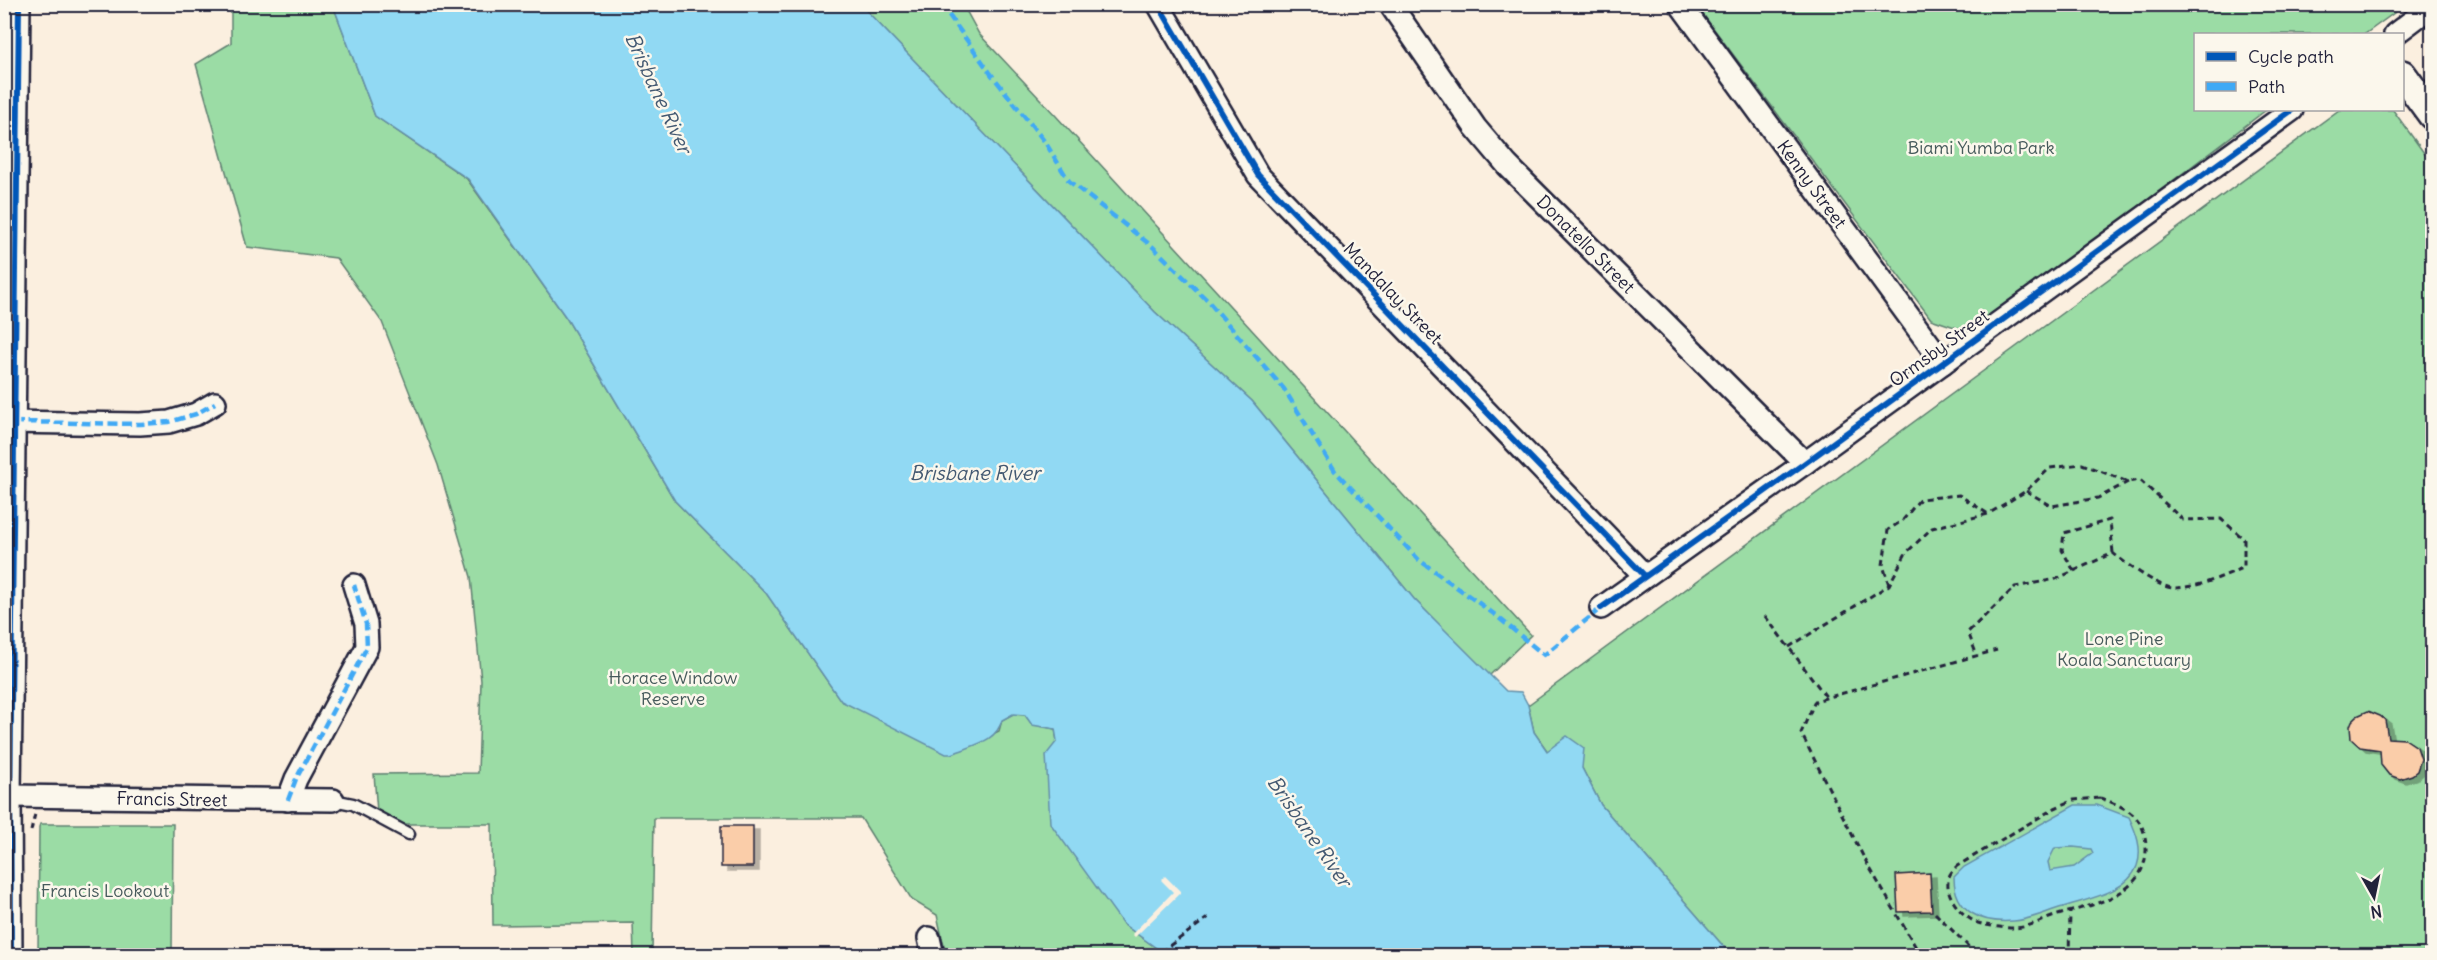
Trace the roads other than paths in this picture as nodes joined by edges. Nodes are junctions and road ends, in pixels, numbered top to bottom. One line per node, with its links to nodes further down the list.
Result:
1 (19, 4): 8 (street)
2 (1390, 4): 14 (street, Donatello Street)
3 (1680, 4): 11 (street, Kenny Street)
4 (1162, 6): 15 (street, Mandalay Street)
5 (2433, 6): 6 (street)
6 (2396, 33)
7 (2404, 75): 10 (street)
8 (11, 94): 13 (street)
9 (2291, 111): 11 (street, Ormsby Street)
10 (2433, 115)
11 (1943, 363): 14 (street, Ormsby Street)
12 (215, 403): 13 (street)
13 (9, 422): 18 (street)
14 (1805, 463): 15 (street, Ormsby Street)
15 (1644, 575): 17 (street, Ormsby Street)
16 (354, 585): 20 (street)
17 (1600, 608)
18 (8, 748): 19 (street)
19 (10, 796): 20 (street, Francis Street); 23 (street)
20 (288, 800): 21 (street, Francis Street)
21 (333, 800): 22 (lane)
22 (409, 834)
23 (11, 956)

